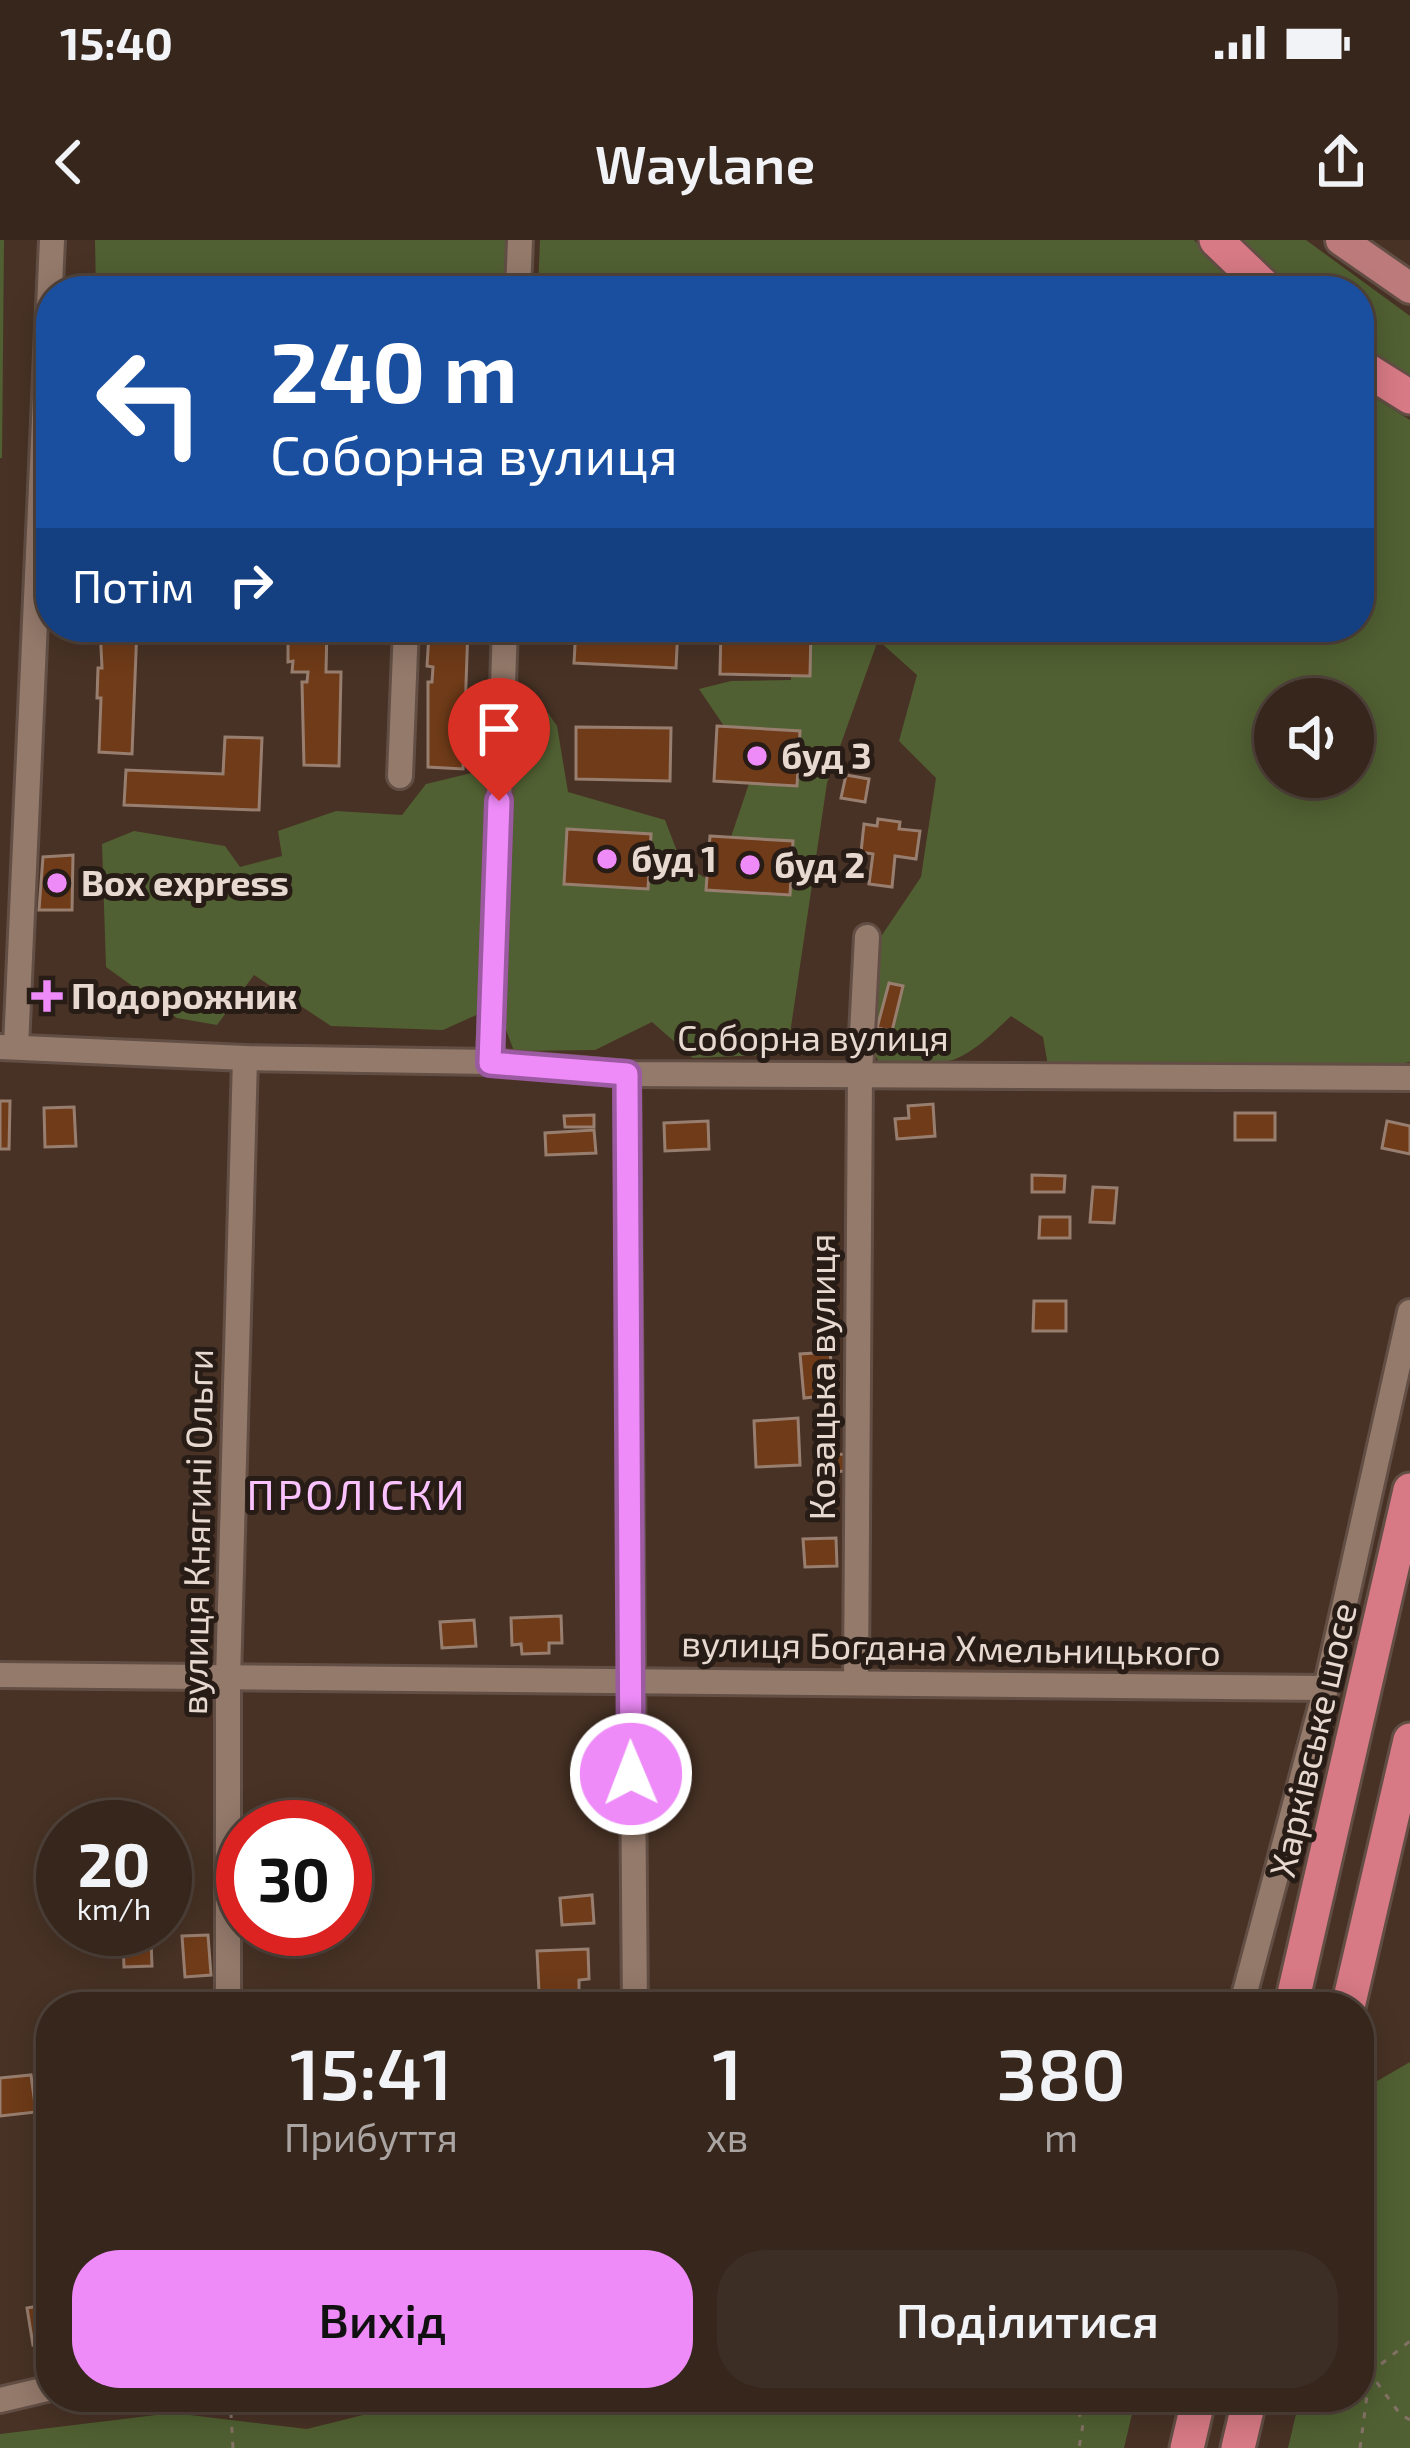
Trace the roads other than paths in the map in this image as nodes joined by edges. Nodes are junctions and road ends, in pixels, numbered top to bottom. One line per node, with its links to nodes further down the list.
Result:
1 (52, 240): 5 (street)
2 (520, 240): 6 (street)
3 (1216, 240): 7 (highway)
4 (1341, 240): 8 (main road)
5 (51, 276)
6 (519, 276)
7 (1253, 276)
8 (1410, 289)
9 (1374, 374): 10 (highway)
10 (1410, 398)
11 (36, 616): 16 (street)
12 (405, 642): 14 (street)
13 (504, 642): 18 (street)
14 (400, 776)
15 (867, 937): 19 (street, Козацька вулиця)
16 (8, 1047): 17 (street, Соборна вулиця)
17 (245, 1058): 18 (street, Соборна вулиця); 25 (street, вулиця Княгині Ольги)
18 (490, 1063): 20 (street, Соборна вулиця)
19 (860, 1073): 20 (street, Соборна вулиця); 21 (street, Соборна вулиця); 27 (street, Козацька вулиця)
20 (627, 1074): 26 (street)
21 (1410, 1078)
22 (1410, 1312): 28 (street)
23 (1410, 1490): 33 (highway, Харківське шосе)
24 (0, 1675): 25 (street, вулиця Богдана Хмельницького)
25 (227, 1679): 26 (street, вулиця Богдана Хмельницького); 30 (street, вулиця Княгині Ольги)
26 (629, 1680): 27 (street, вулиця Богдана Хмельницького); 31 (street)
27 (856, 1682): 28 (street, вулиця Богдана Хмельницького)
28 (1326, 1688): 32 (street)
29 (1410, 1740): 34 (highway)
30 (228, 1992)
31 (635, 1992)
32 (1245, 1992)
33 (1294, 1992)
34 (1351, 1992)
35 (36, 2392): 36 (street)
36 (0, 2400)
37 (1195, 2412): 39 (highway)
38 (1246, 2412): 40 (highway)
39 (1187, 2448)
40 (1238, 2448)

